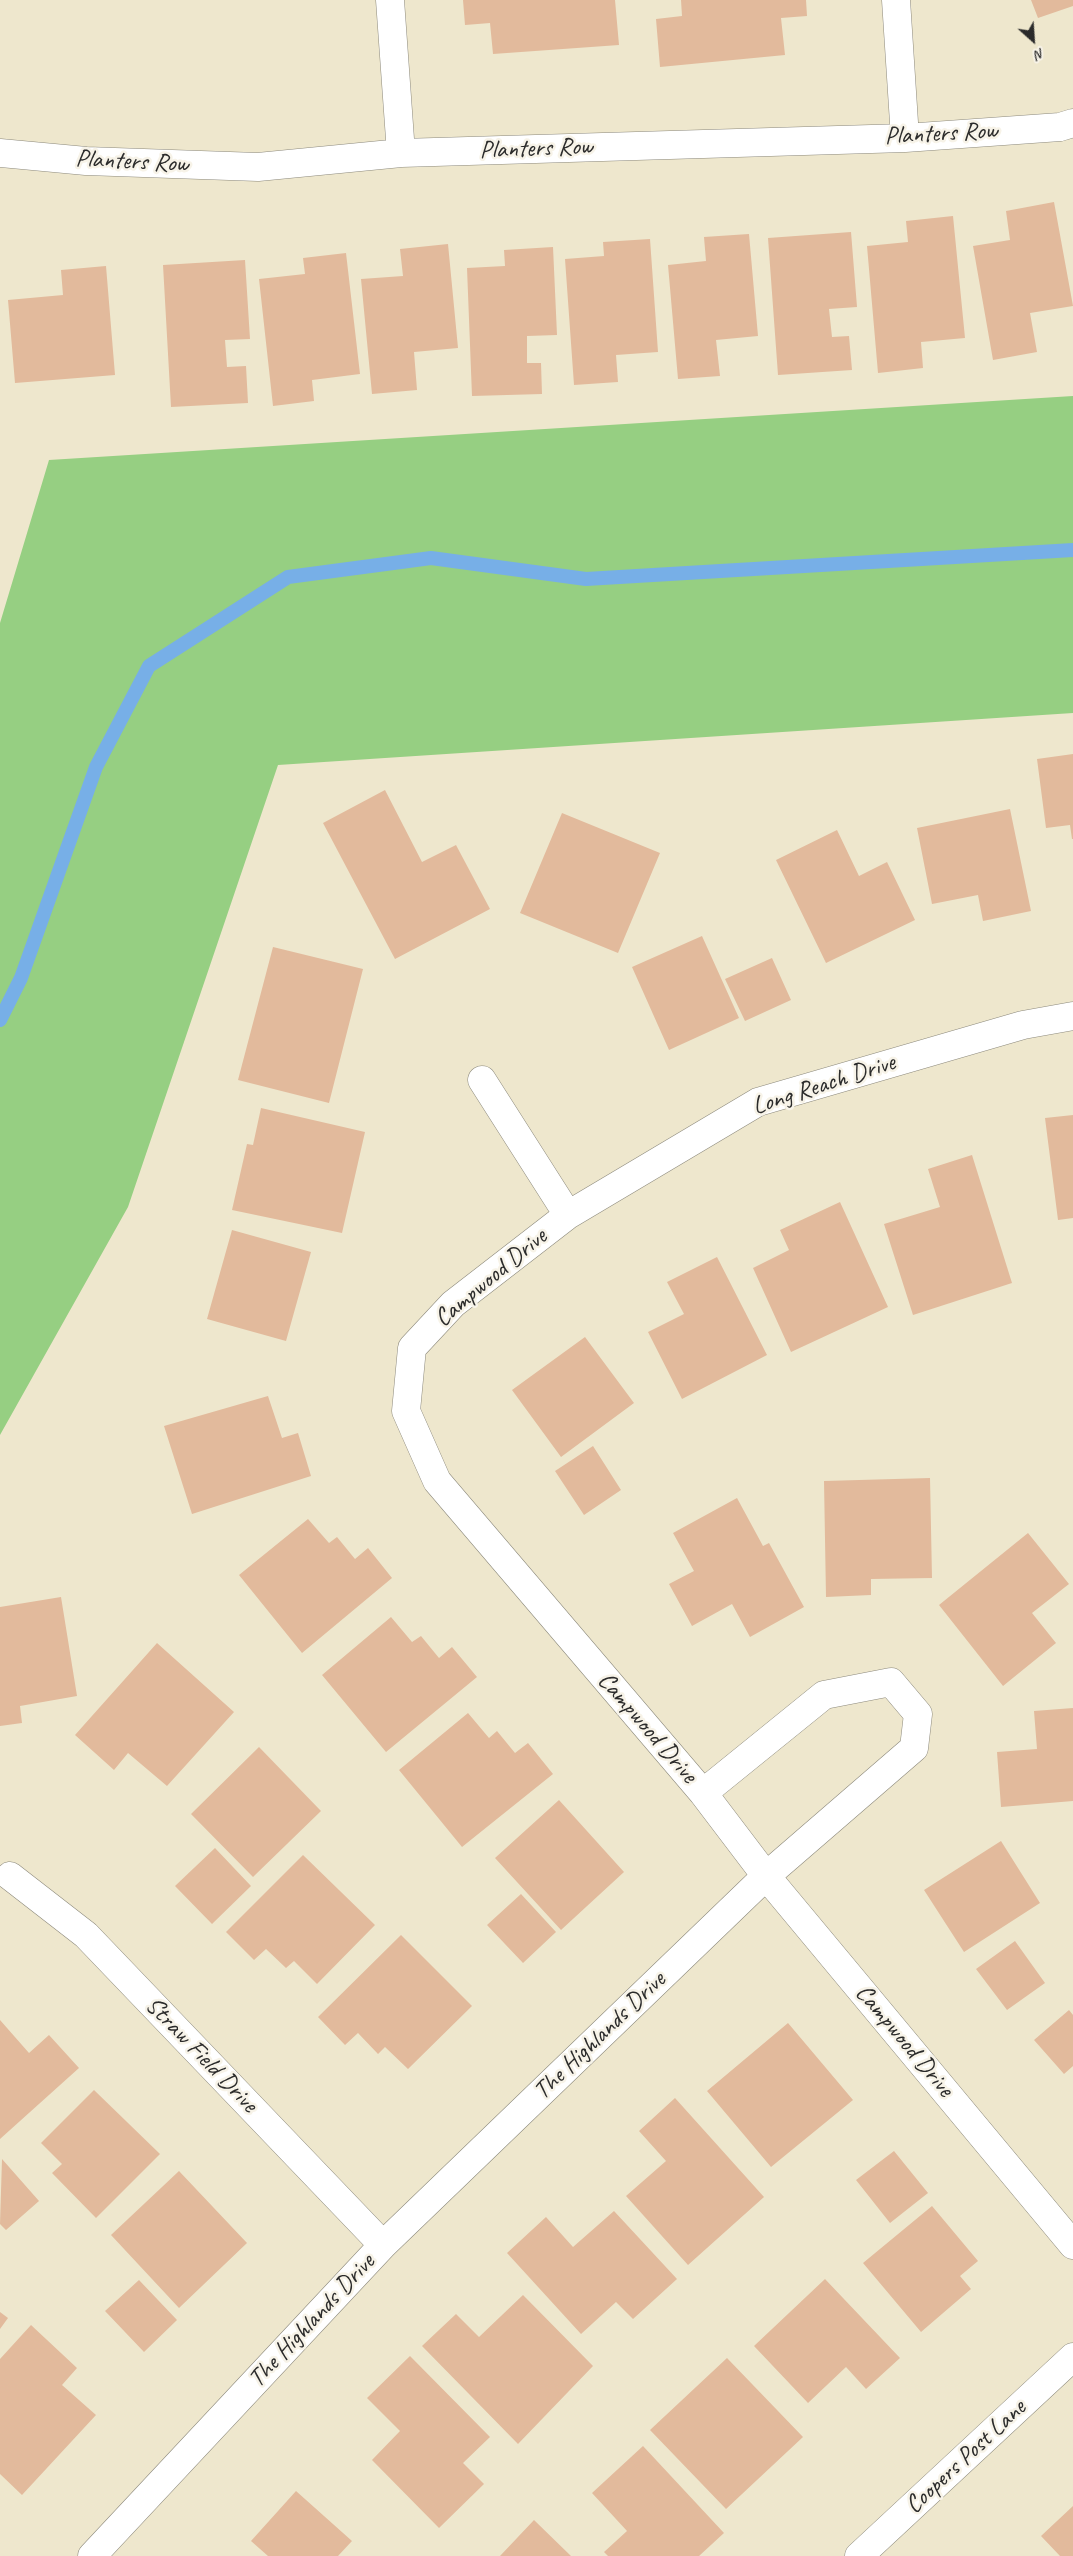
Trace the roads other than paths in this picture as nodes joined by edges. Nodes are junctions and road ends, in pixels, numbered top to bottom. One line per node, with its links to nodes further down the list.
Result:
1 (390, 0): 6 (street)
2 (896, 0): 4 (street)
3 (1073, 124): 4 (street, Planters Row)
4 (906, 138): 6 (street, Planters Row)
5 (0, 153): 6 (street, Planters Row)
6 (401, 153)
7 (1073, 1016): 9 (street, Long Reach Drive)
8 (482, 1080): 9 (street)
9 (568, 1215): 10 (street, Campwood Drive)
10 (702, 1793): 12 (street, Campwood Drive); 12 (street, The Highlands Drive)
11 (10, 1876): 13 (street, Straw Field Drive)
12 (766, 1876): 13 (street, The Highlands Drive); 14 (street, Campwood Drive)
13 (384, 2245): 16 (street, The Highlands Drive)
14 (1073, 2245)
15 (1073, 2357): 17 (street, Coopers Post Lane)
16 (92, 2556)
17 (859, 2556)

